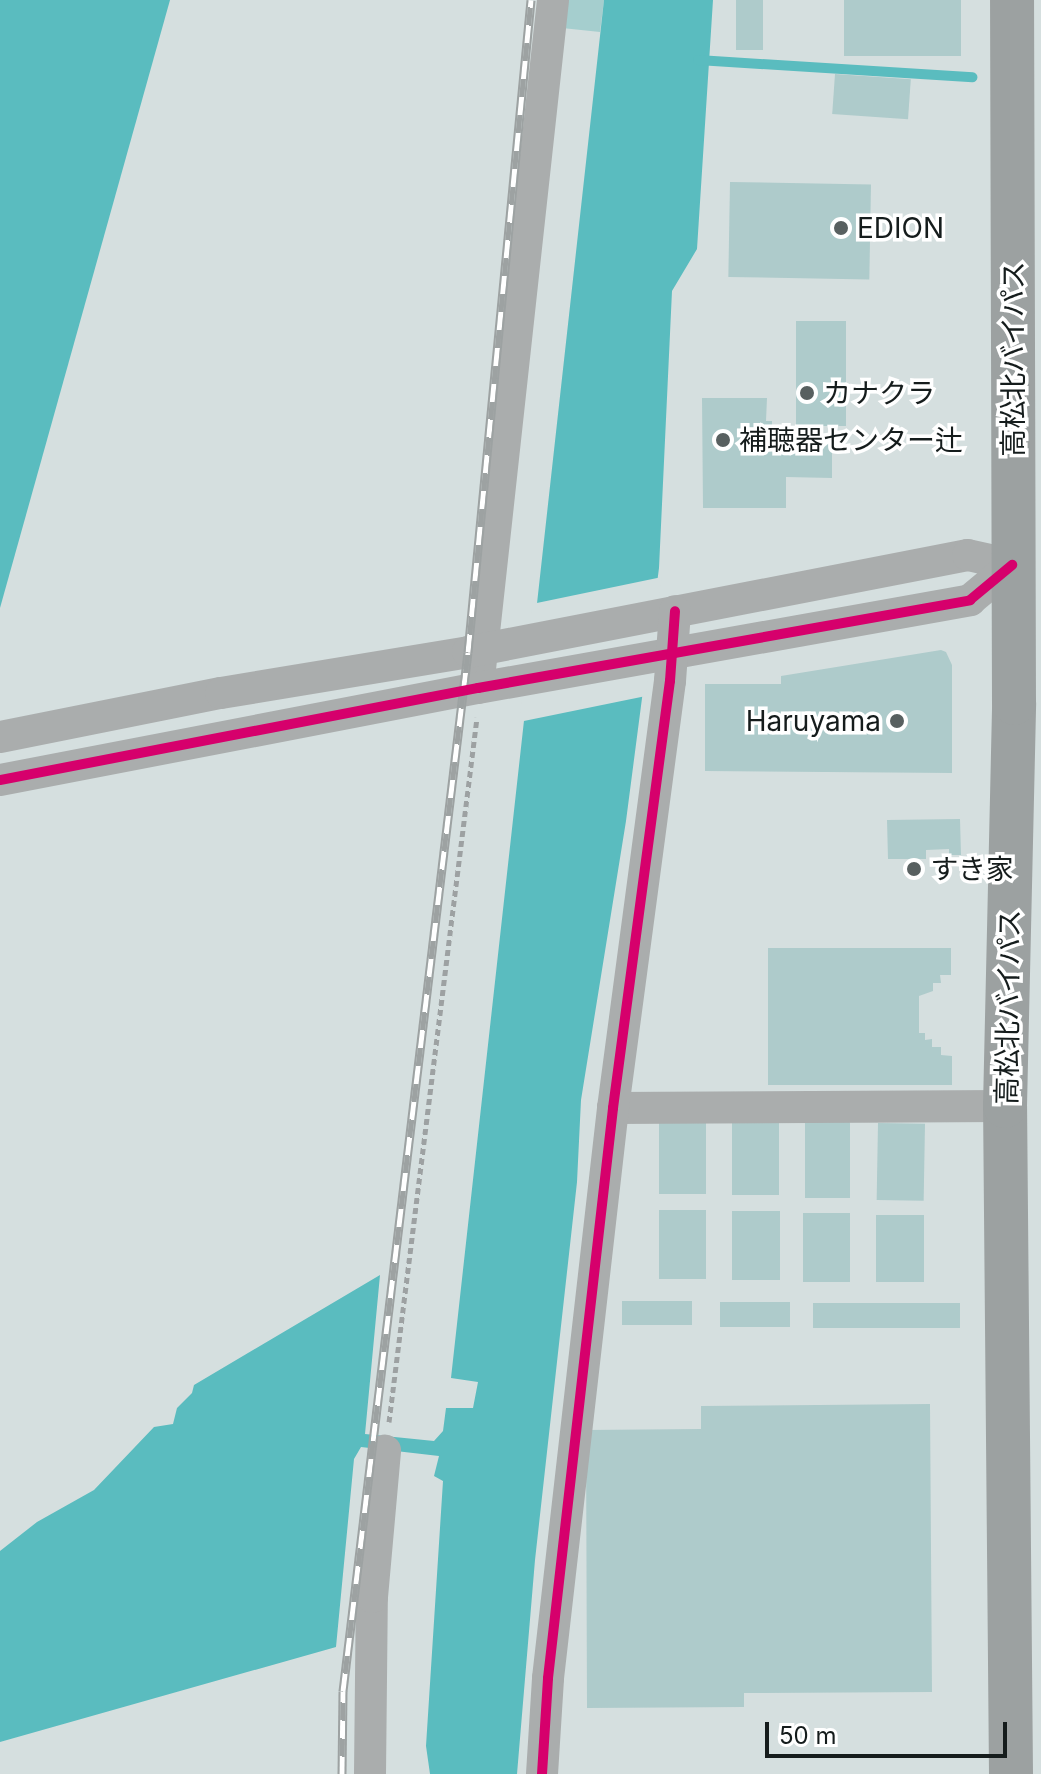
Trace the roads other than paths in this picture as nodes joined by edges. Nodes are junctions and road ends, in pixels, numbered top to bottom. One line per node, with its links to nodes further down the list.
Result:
1 (553, 0): 5 (street)
2 (1012, 0): 3 (highway, 高松北バイパス)
3 (1012, 565): 4 (street); 6 (street); 10 (highway, 高松北バイパス)
4 (668, 612): 5 (street); 6 (street)
5 (483, 649): 7 (street); 8 (street)
6 (665, 656): 7 (street); 11 (street)
7 (478, 688): 9 (street)
8 (0, 737)
9 (0, 780)
10 (1005, 1106): 11 (street); 13 (highway, 高松北バイパス)
11 (613, 1108): 15 (street)
12 (385, 1451): 14 (street)
13 (1021, 1752)
14 (370, 1774)
15 (542, 1774)

